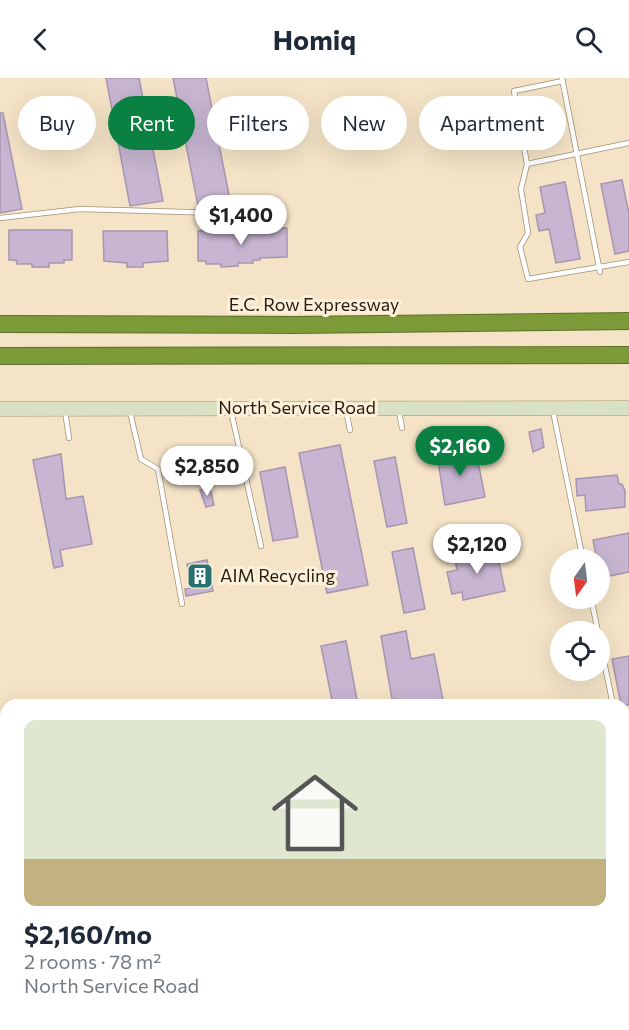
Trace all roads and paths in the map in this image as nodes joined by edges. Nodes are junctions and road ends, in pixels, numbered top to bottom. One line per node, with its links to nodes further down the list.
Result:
1 (563, 80): 3 (lane); 4 (lane)
2 (629, 143): 3 (lane)
3 (577, 154): 4 (lane); 8 (lane)
4 (527, 164): 8 (lane)
5 (257, 214): 6 (lane)
6 (0, 218)
7 (629, 262): 8 (lane)
8 (599, 270)
9 (629, 321): 10 (highway, E.C. Row Expressway)
10 (0, 324)
11 (629, 355): 12 (highway)
12 (0, 356)
13 (231, 408): 14 (street, North Service Road); 20 (street, North Service Road); 24 (lane)
14 (346, 408): 15 (street, North Service Road); 22 (lane)
15 (398, 408): 16 (street, North Service Road); 21 (lane)
16 (552, 408): 17 (street, North Service Road); 25 (lane)
17 (629, 408)
18 (0, 409): 19 (street, North Service Road)
19 (64, 409): 20 (street, North Service Road); 23 (lane)
20 (129, 409): 26 (lane)
21 (402, 428)
22 (350, 430)
23 (69, 438)
24 (261, 546)
25 (581, 549)
26 (182, 604)
27 (608, 681): 28 (lane)
28 (612, 699)

